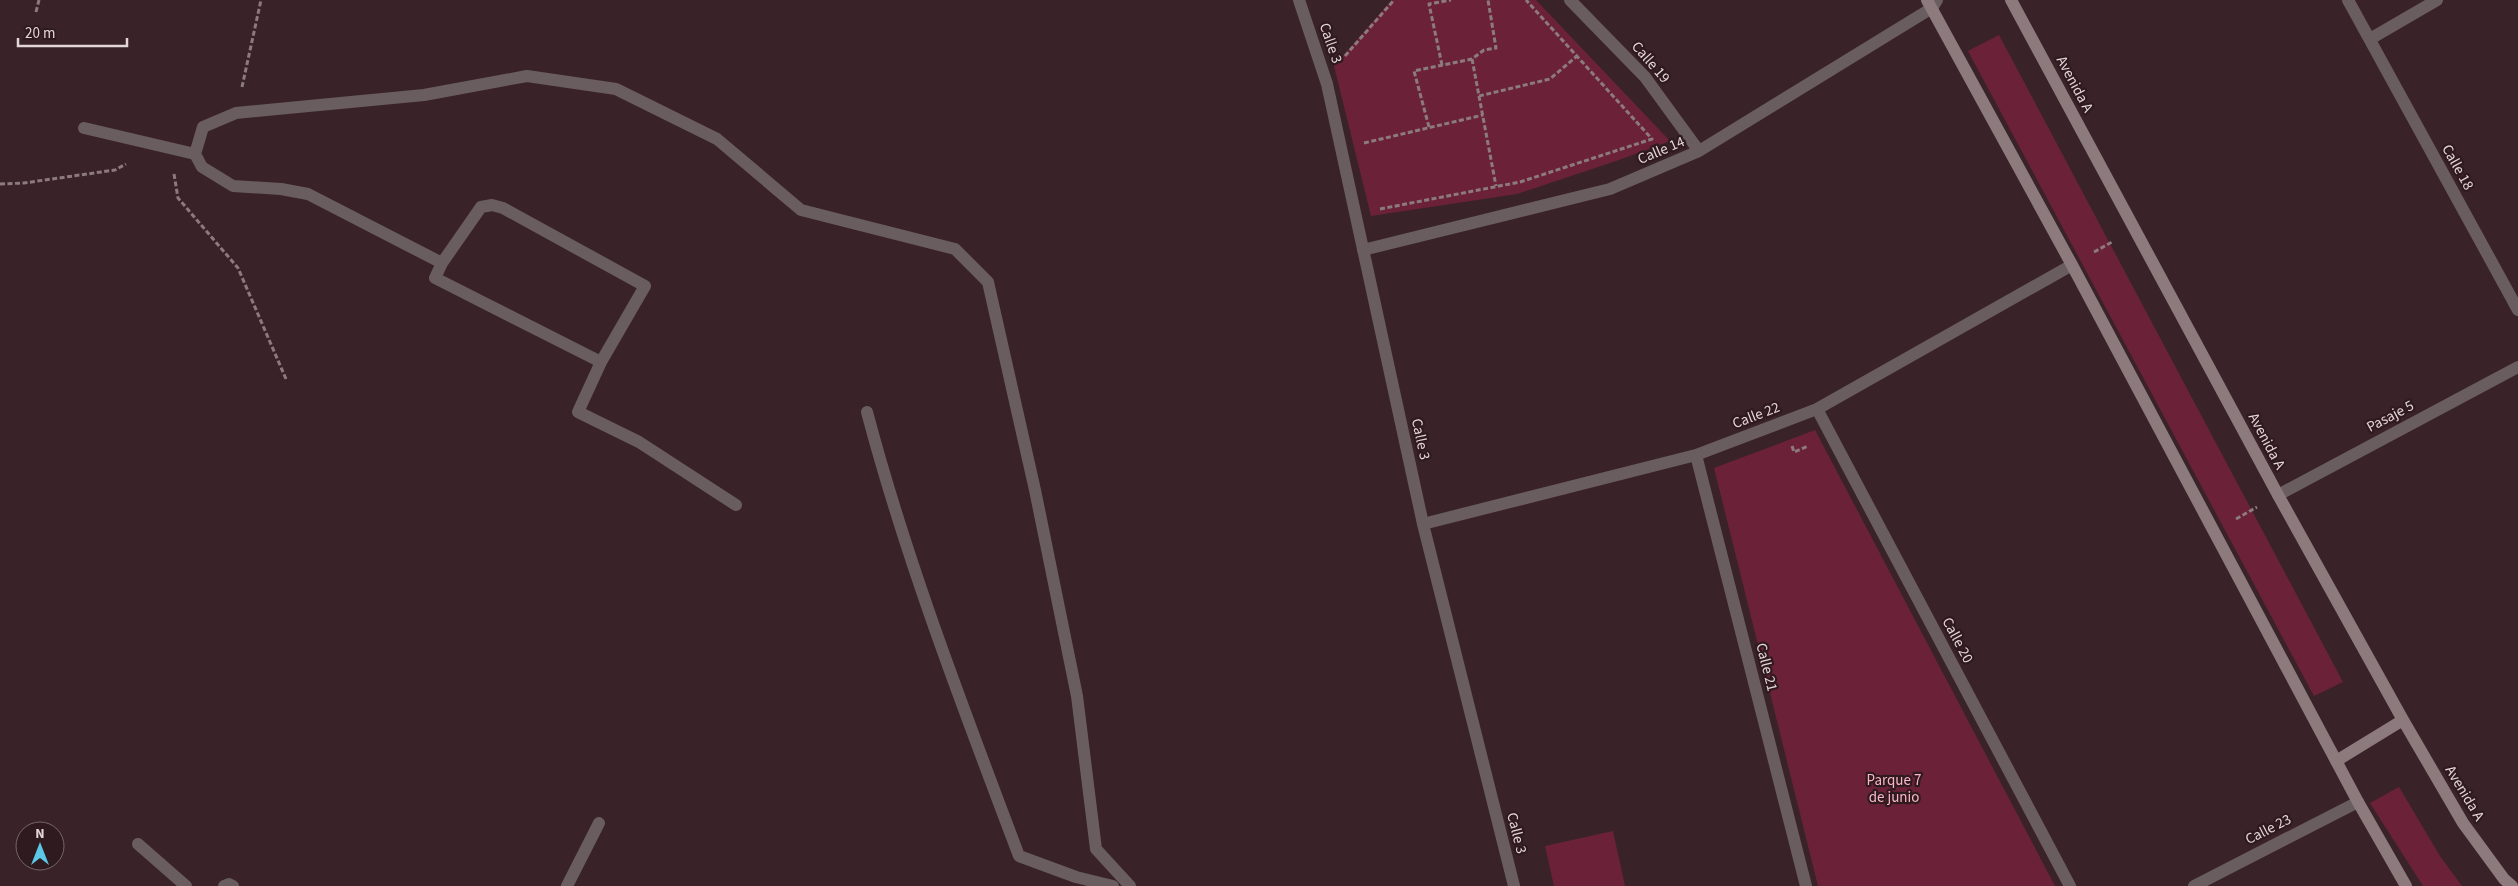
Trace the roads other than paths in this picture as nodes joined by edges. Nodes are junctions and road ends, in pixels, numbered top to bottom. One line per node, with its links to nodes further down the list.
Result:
1 (1299, 0): 11 (street, Calle 3)
2 (1570, 0): 9 (street, Calle 19)
3 (2011, 0): 20 (main road, Avenida A)
4 (2348, 0): 7 (street, Calle 18)
5 (2437, 0): 7 (street)
6 (1932, 3): 9 (street, Calle 14); 13 (main road)
7 (2370, 39): 14 (street, Calle 18)
8 (84, 128): 10 (street)
9 (1700, 151): 11 (street, Calle 14)
10 (195, 154): 12 (street); 33 (street)
11 (1363, 250): 22 (street, Calle 3)
12 (442, 264): 15 (street); 15 (street)
13 (2072, 265): 17 (street, Calle 22); 24 (main road)
14 (2518, 310)
15 (601, 362): 21 (street)
16 (2518, 367): 20 (street, Pasaje 5)
17 (1817, 409): 19 (street, Calle 22); 36 (street, Calle 20)
18 (867, 412): 32 (street)
19 (1696, 455): 22 (street, Calle 22); 35 (street, Calle 21)
20 (2278, 495): 23 (main road, Avenida A)
21 (736, 505)
22 (1424, 524): 34 (street, Calle 3)
23 (2403, 720): 24 (main road); 39 (main road, Avenida A)
24 (2336, 761): 25 (main road)
25 (2358, 802): 37 (street, Calle 23); 38 (main road)
26 (599, 823): 31 (street)
27 (138, 844): 28 (street)
28 (186, 886)
29 (224, 886): 30 (street)
30 (233, 886)
31 (568, 886)
32 (1112, 886)
33 (1130, 886)
34 (1514, 886)
35 (1806, 886)
36 (2070, 886)
37 (2194, 886)
38 (2406, 886)
39 (2512, 886)

